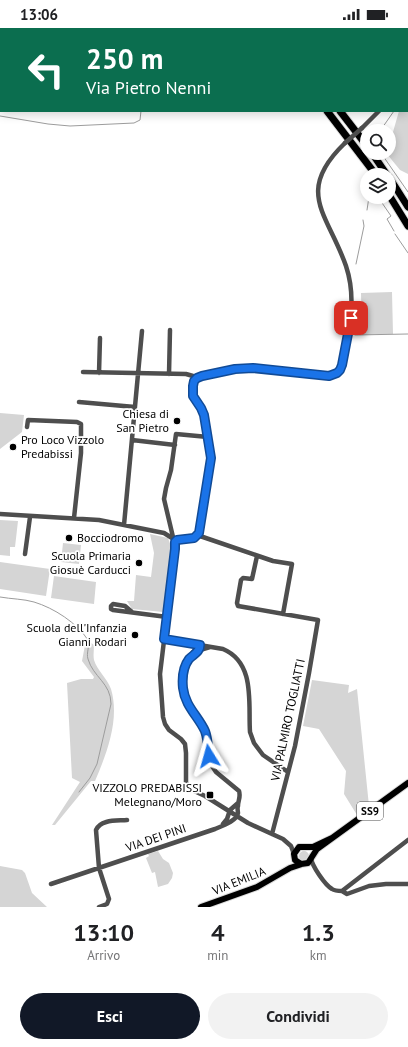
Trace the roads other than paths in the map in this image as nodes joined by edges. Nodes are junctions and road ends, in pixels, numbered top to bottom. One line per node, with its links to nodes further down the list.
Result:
1 (328, 112): 5 (highway)
2 (341, 112): 4 (highway)
3 (378, 112): 17 (street, bridge)
4 (360, 137)
5 (371, 168)
6 (396, 188): 8 (highway)
7 (395, 204): 9 (highway)
8 (408, 207)
9 (408, 226)
10 (170, 330): 16 (street)
11 (142, 331): 15 (street)
12 (100, 338): 14 (street)
13 (82, 372): 14 (street)
14 (99, 373): 15 (street)
15 (137, 374): 16 (street); 19 (street)
16 (169, 374): 17 (street)
17 (197, 378): 21 (street)
18 (79, 402): 19 (street)
19 (135, 407): 22 (street)
20 (27, 427): 26 (street)
21 (208, 437): 23 (street); 28 (street)
22 (132, 440): 23 (street); 27 (street)
23 (175, 445): 29 (street)
24 (0, 514): 25 (street)
25 (30, 517): 26 (street); 30 (street)
26 (74, 518): 27 (street)
27 (124, 525): 29 (street)
28 (198, 535): 29 (street); 31 (street)
29 (174, 539): 34 (street)
30 (25, 554)
31 (257, 556): 33 (street); 33 (street)
32 (132, 612): 34 (street)
33 (283, 614): 41 (street, VIA PALMIRO TOGLIATTI)
34 (167, 617): 35 (street)
35 (164, 639): 36 (street); 44 (street)
36 (185, 642): 37 (street); 40 (street)
37 (200, 645): 38 (street); 39 (street); 40 (street)
38 (213, 647): 39 (street); 41 (street)
39 (197, 652): 40 (street)
40 (190, 657): 43 (street)
41 (288, 772): 47 (street, VIA PALMIRO TOGLIATTI)
42 (408, 783): 51 (main road, SS9)
43 (239, 802): 44 (street); 45 (street)
44 (229, 811): 45 (street); 48 (street)
45 (237, 816): 48 (street, VIA DEI PINI); 49 (street)
46 (128, 820): 58 (street)
47 (274, 823): 49 (street, VIA PALMIRO TOGLIATTI); 50 (street, VIA PALMIRO TOGLIATTI)
48 (220, 826): 58 (street, VIA DEI PINI)
49 (266, 831): 50 (street)
50 (272, 834): 53 (street)
51 (332, 838): 54 (main road, SS9); 56 (main road, SS9)
52 (408, 840): 63 (street)
53 (289, 844): 54 (street); 55 (street)
54 (304, 847): 55 (main road); 56 (main road)
55 (294, 854): 57 (main road); 60 (main road, VIA EMILIA)
56 (311, 858): 57 (main road); 59 (street)
57 (303, 864): 59 (street); 60 (main road, VIA EMILIA)
58 (99, 868): 61 (street, VIA DEI PINI); 64 (street)
59 (315, 868): 63 (street)
60 (283, 872): 65 (main road, VIA EMILIA)
61 (51, 884)
62 (408, 884): 63 (street)
63 (342, 891)
64 (99, 907)
65 (201, 907)

